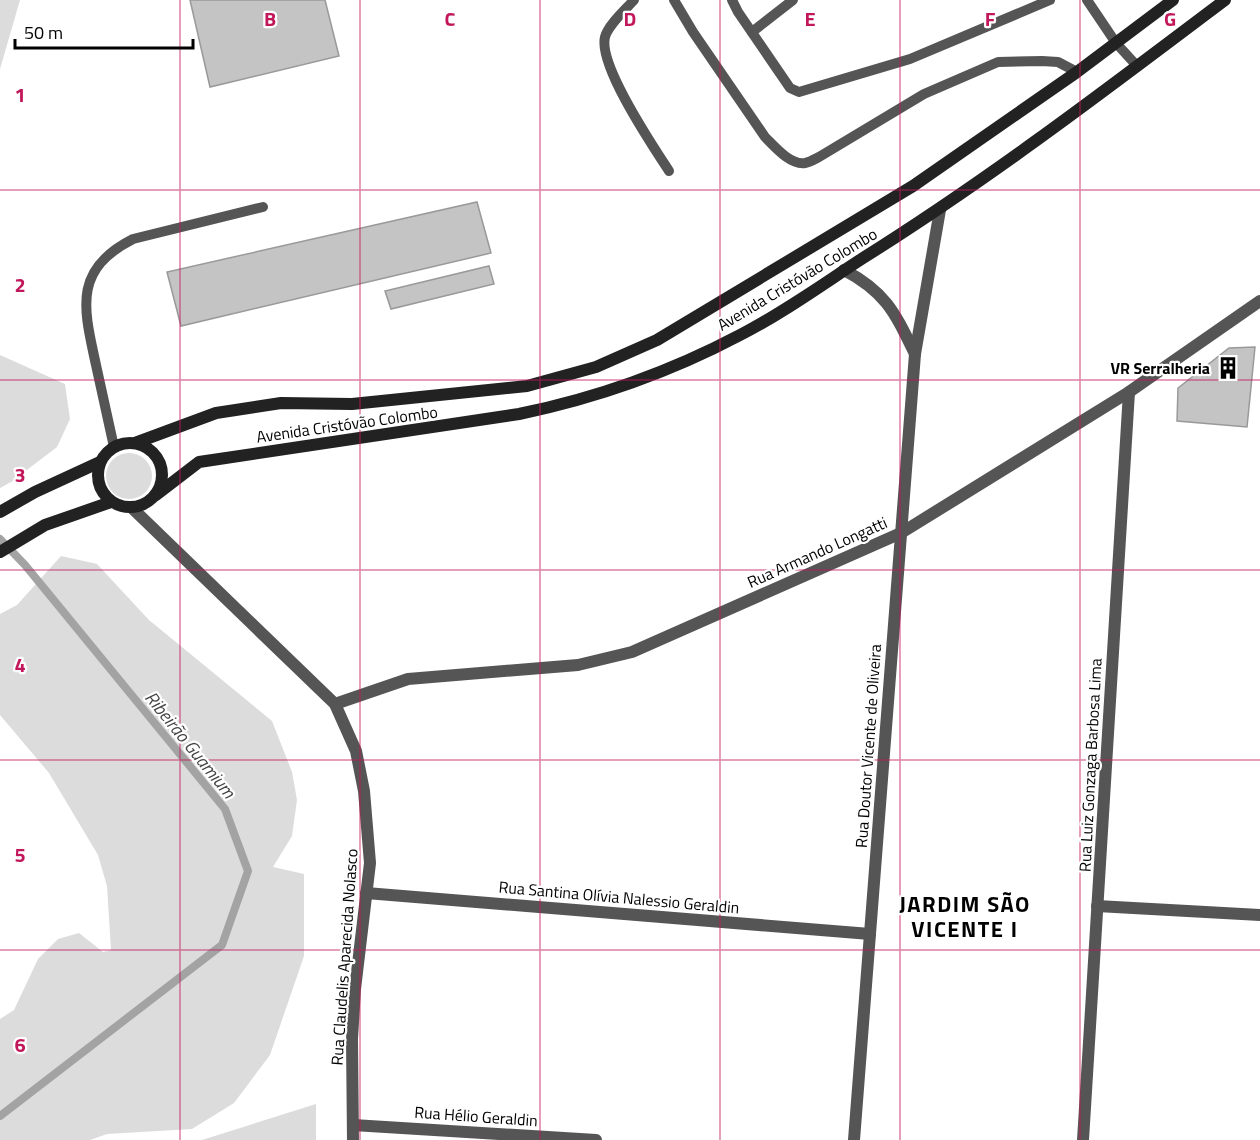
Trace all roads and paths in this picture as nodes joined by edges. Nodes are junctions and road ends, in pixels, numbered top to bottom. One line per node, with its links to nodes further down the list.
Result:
1 (634, 0): 13 (lane)
2 (674, 0): 12 (lane)
3 (732, 0): 9 (lane)
4 (793, 0): 9 (lane)
5 (1050, 0): 9 (lane)
6 (1087, 0): 10 (lane)
7 (1173, 0): 10 (main road, Avenida Cristóvão Colombo)
8 (1225, 0): 11 (main road, Avenida Cristóvão Colombo)
9 (752, 32)
10 (1116, 43): 11 (lane); 12 (main road, Avenida Cristóvão Colombo)
11 (1137, 66): 15 (main road, Avenida Cristóvão Colombo)
12 (1077, 72): 20 (main road, Avenida Cristóvão Colombo)
13 (669, 171)
14 (263, 207): 21 (lane)
15 (940, 210): 16 (main road, Avenida Cristóvão Colombo); 18 (street, Rua Doutor Vicente de Oliveira)
16 (844, 270): 18 (street); 23 (main road, Avenida Cristóvão Colombo)
17 (1260, 301): 19 (street, Rua Armando Longatti)
18 (915, 354): 27 (street, Rua Doutor Vicente de Oliveira)
19 (1129, 392): 27 (street, Rua Armando Longatti); 31 (street, Rua Luiz Gonzaga Barbosa Lima)
20 (135, 443): 21 (main road); 23 (main road)
21 (114, 447): 22 (main road)
22 (100, 462): 24 (main road); 26 (main road)
23 (156, 495): 25 (main road)
24 (111, 502): 25 (main road); 28 (main road)
25 (132, 508): 29 (street, Rua Claudelis Aparecida Nolasco)
26 (0, 512)
27 (901, 533): 29 (street, Rua Armando Longatti); 33 (street, Rua Doutor Vicente de Oliveira)
28 (0, 552)
29 (335, 704): 30 (street, Rua Claudelis Aparecida Nolasco)
30 (366, 893): 33 (street, Rua Santina Olívia Nalessio Geraldin); 34 (street, Rua Claudelis Aparecida Nolasco)
31 (1098, 906): 32 (street); 38 (street, Rua Luiz Gonzaga Barbosa Lima)
32 (1260, 915)
33 (870, 934): 37 (street, Rua Doutor Vicente de Oliveira)
34 (353, 1125): 35 (street, Rua Claudelis Aparecida Nolasco); 36 (street, Rua Hélio Geraldin)
35 (353, 1140)
36 (596, 1140)
37 (854, 1140)
38 (1083, 1140)

